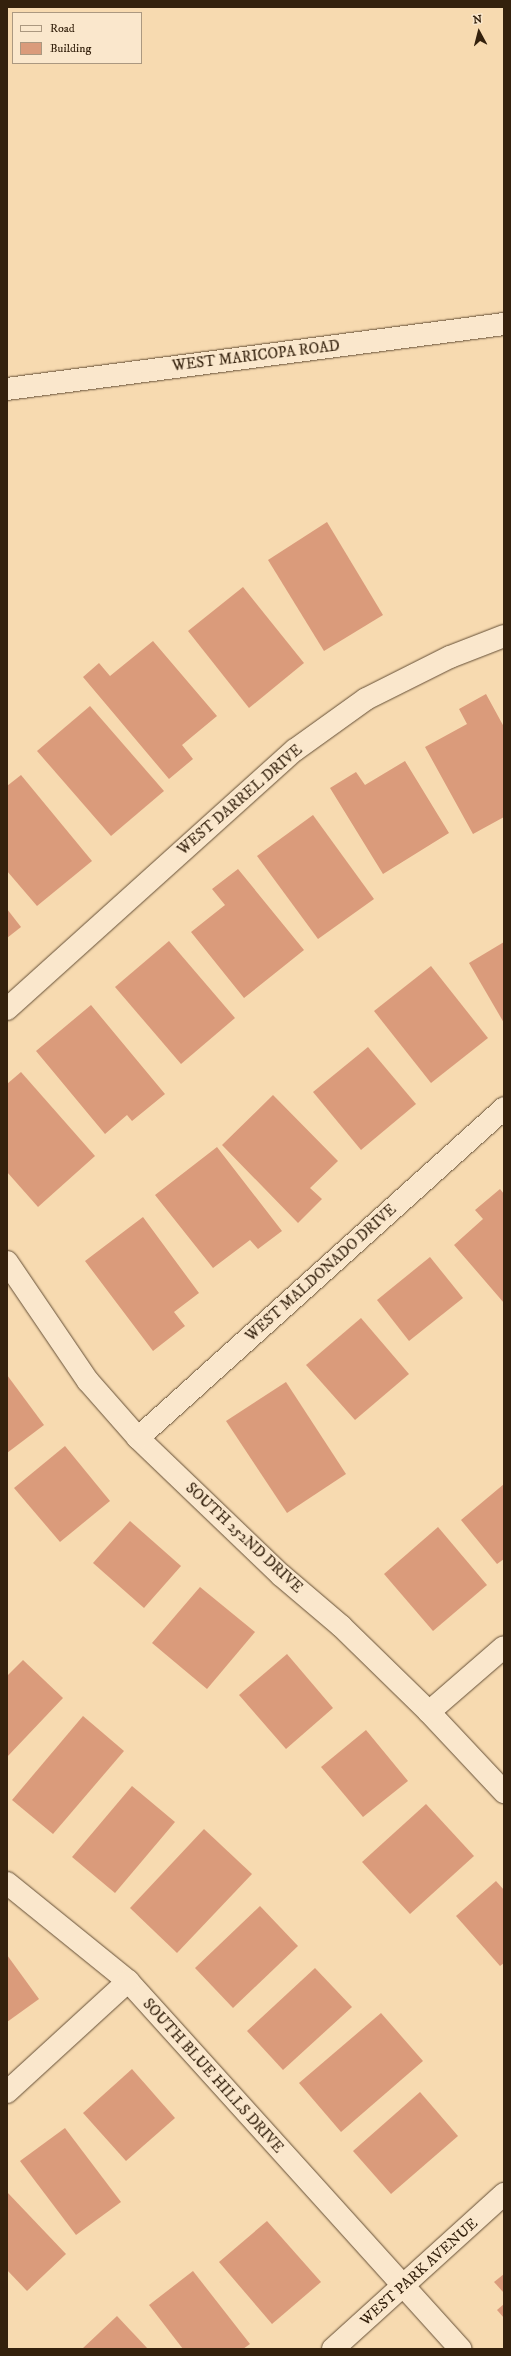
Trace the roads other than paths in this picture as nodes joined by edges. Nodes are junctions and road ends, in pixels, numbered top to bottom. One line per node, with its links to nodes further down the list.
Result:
1 (504, 324): 2 (street, WEST MARICOPA ROAD)
2 (7, 389)
3 (504, 636): 4 (street, WEST DARREL DRIVE)
4 (7, 1009)
5 (504, 1108): 7 (street, WEST MALDONADO DRIVE)
6 (7, 1262): 7 (street, SOUTH 252ND DRIVE)
7 (138, 1438): 9 (street, SOUTH 252ND DRIVE)
8 (504, 1647): 9 (street)
9 (429, 1712): 10 (street, SOUTH 252ND DRIVE)
10 (504, 1792)
11 (7, 1883): 12 (street, SOUTH BLUE HILLS DRIVE)
12 (128, 1981): 13 (street); 15 (street, SOUTH BLUE HILLS DRIVE)
13 (7, 2092)
14 (504, 2194): 15 (street, WEST PARK AVENUE)
15 (404, 2285): 16 (street, WEST PARK AVENUE); 17 (street, SOUTH BLUE HILLS DRIVE)
16 (333, 2349)
17 (461, 2349)

